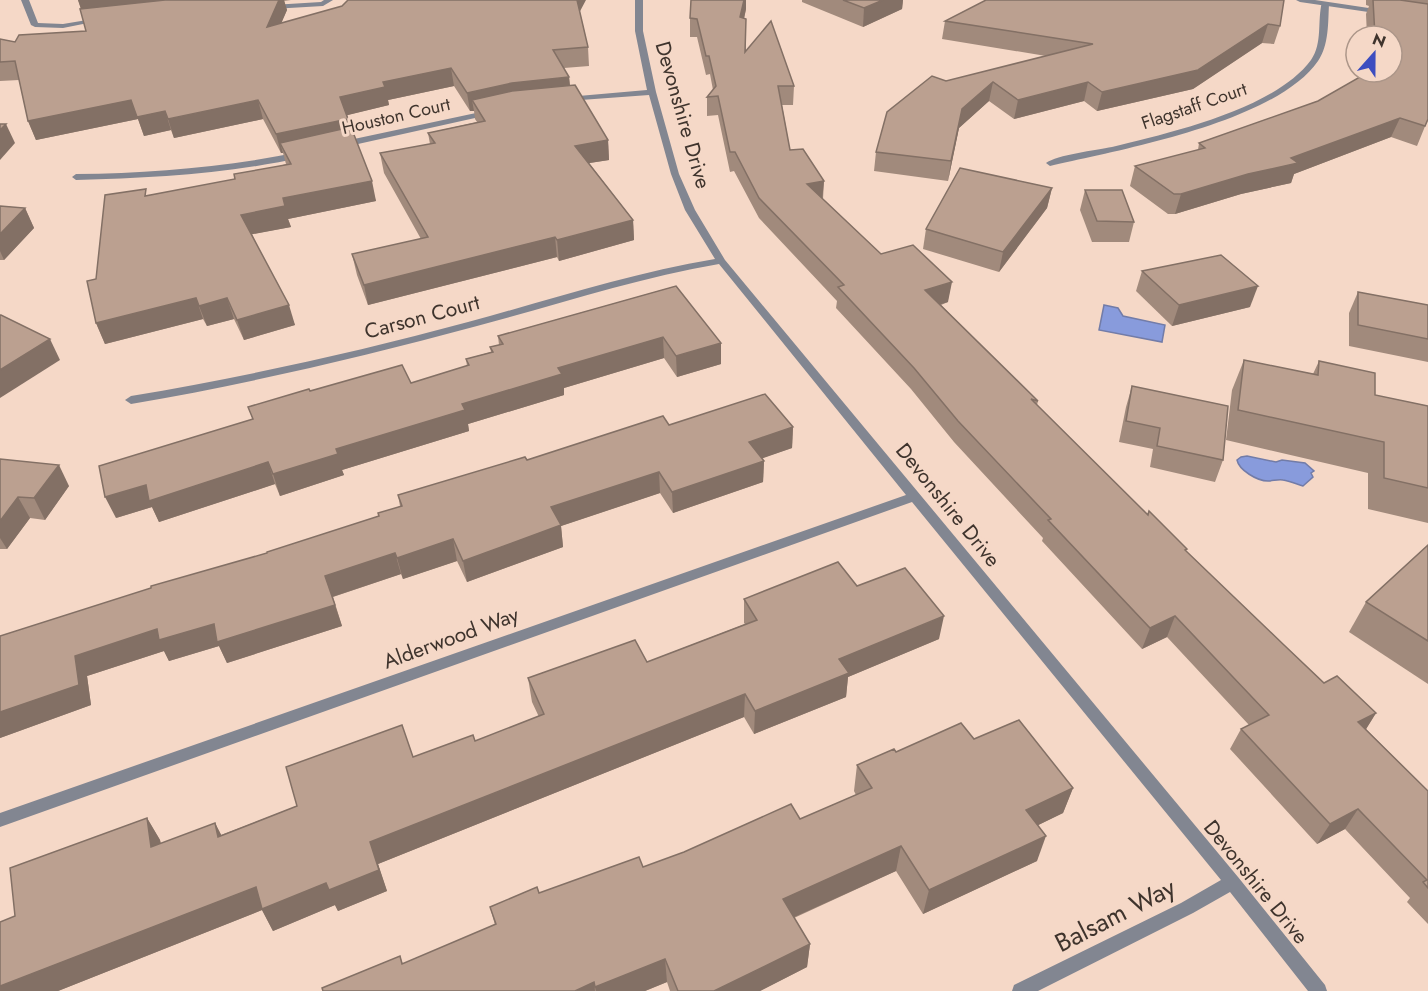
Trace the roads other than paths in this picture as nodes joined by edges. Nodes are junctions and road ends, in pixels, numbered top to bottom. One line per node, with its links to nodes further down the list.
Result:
1 (25, 0): 8 (street)
2 (329, 0): 6 (street)
3 (639, 0): 9 (street, Devonshire Drive)
4 (1300, 0): 5 (street)
5 (1325, 4): 7 (street); 14 (street, Flagstaff Court)
6 (261, 7)
7 (1394, 14)
8 (111, 19)
9 (652, 92): 10 (street); 16 (street, Devonshire Drive)
10 (560, 100)
11 (503, 109): 12 (street, Houston Court)
12 (327, 148)
13 (316, 151): 15 (street, Houston Court)
14 (1050, 162)
15 (76, 177)
16 (721, 261): 17 (street, Carson Court); 18 (street, Devonshire Drive)
17 (131, 400)
18 (915, 496): 19 (street, Alderwood Way); 20 (street, Devonshire Drive)
19 (0, 820)
20 (1232, 882): 21 (street, Balsam Way); 22 (street, Devonshire Drive)
21 (1020, 991)
22 (1319, 991)

